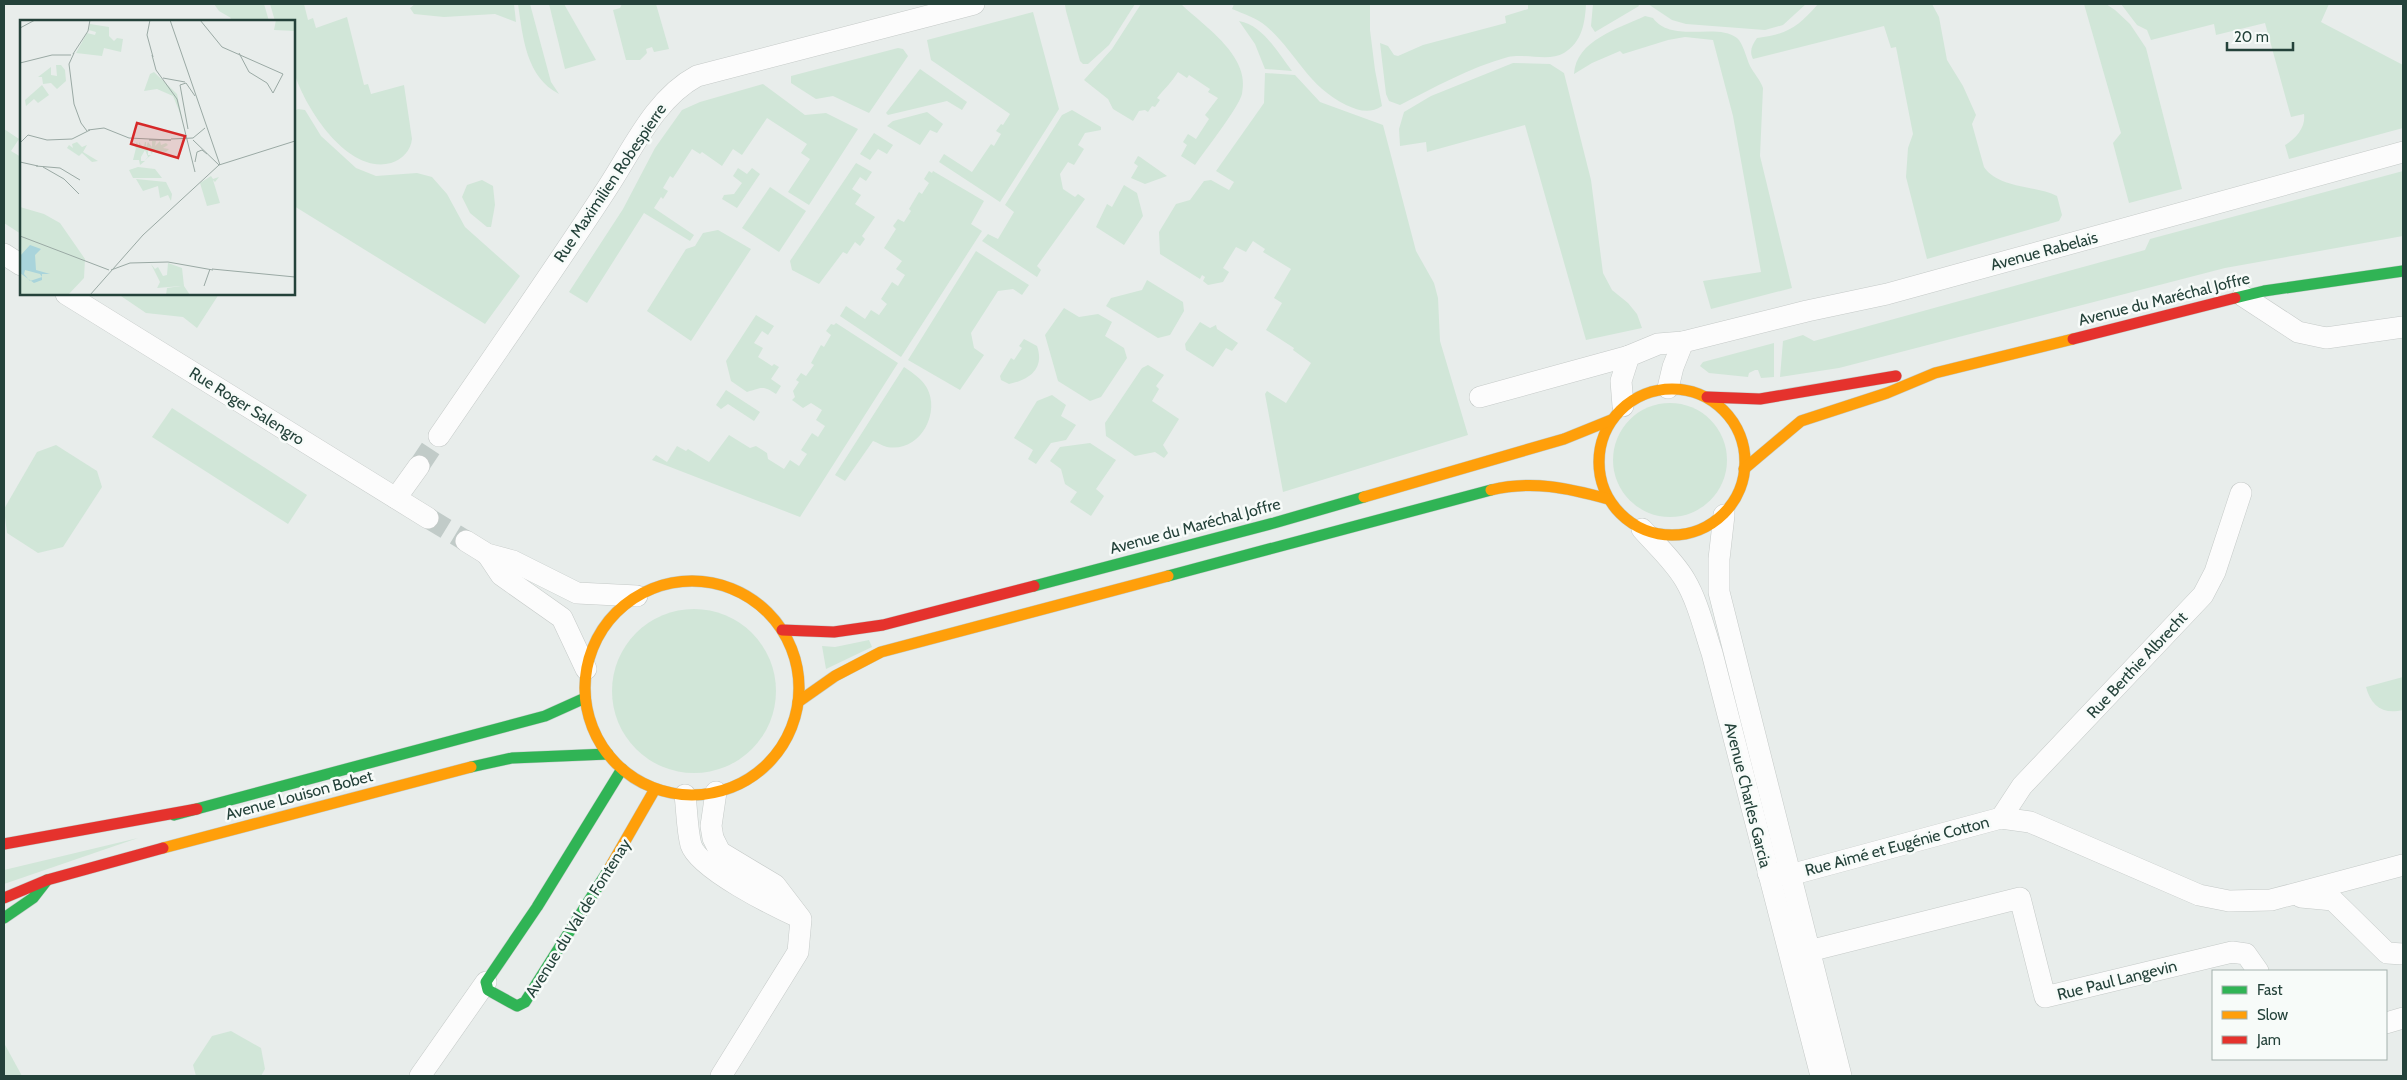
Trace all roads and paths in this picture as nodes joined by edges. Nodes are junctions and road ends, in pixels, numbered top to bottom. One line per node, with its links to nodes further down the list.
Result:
1 (974, 4): 16 (street, Rue Maximilien Robespierre)
2 (2403, 152): 9 (street, Avenue Rabelais)
3 (4, 254): 4 (street)
4 (20, 264)
5 (2403, 271): 7 (main road, Avenue du Maréchal Joffre)
6 (68, 295): 20 (street, Rue Roger Salengro)
7 (2243, 296): 8 (street); 11 (main road, Avenue du Maréchal Joffre)
8 (2403, 327)
9 (1683, 342): 10 (street, Avenue Rabelais); 12 (street)
10 (1629, 356): 13 (street, Avenue Rabelais); 15 (street)
11 (1935, 373): 14 (main road, Avenue du Maréchal Joffre); 18 (main road, Avenue du Maréchal Joffre)
12 (1668, 388): 14 (main road); 15 (main road)
13 (1480, 397)
14 (1707, 397): 18 (main road)
15 (1617, 413): 21 (main road); 28 (main road, Avenue du Maréchal Joffre)
16 (439, 436)
17 (419, 466): 20 (street)
18 (1744, 469): 22 (main road)
19 (2241, 493): 38 (street, Rue Berthie Albrecht)
20 (396, 498): 23 (street, Rue Roger Salengro)
21 (1608, 499): 24 (main road); 31 (main road)
22 (1724, 515): 24 (main road); 43 (street, Avenue Charles Garcia)
23 (428, 518)
24 (1642, 529): 42 (street, Avenue Charles Garcia)
25 (466, 541): 26 (street)
26 (487, 554): 27 (street); 29 (street)
27 (637, 596): 28 (main road); 29 (main road)
28 (782, 630): 31 (main road)
29 (586, 669): 30 (main road)
30 (585, 698): 32 (main road); 37 (main road, Avenue Louison Bobet)
31 (798, 702): 35 (main road)
32 (608, 754): 33 (main road); 44 (main road, Avenue Louison Bobet)
33 (622, 769): 34 (main road); 52 (main road)
34 (655, 788): 36 (main road); 52 (main road, Avenue du Val de Fontenay)
35 (716, 792): 36 (main road); 48 (street)
36 (686, 795): 48 (street)
37 (197, 809): 39 (main road); 40 (main road, Avenue Louison Bobet)
38 (2001, 818): 43 (street, Rue Aimé et Eugénie Cotton); 45 (street, Rue Aimé et Eugénie Cotton)
39 (4, 844)
40 (21, 853)
41 (2403, 865): 45 (street, Rue Aimé et Eugénie Cotton)
42 (1768, 873): 43 (street); 57 (street, Avenue Charles Garcia)
43 (1790, 875): 49 (street, Avenue Charles Garcia)
44 (47, 880): 46 (main road, Avenue Louison Bobet); 47 (main road)
45 (2288, 896): 50 (street, Rue Aimé et Eugénie Cotton)
46 (4, 898)
47 (4, 918)
48 (801, 919): 56 (street)
49 (1809, 951): 51 (street, Rue Paul Langevin); 58 (street, Avenue Charles Garcia)
50 (2403, 954)
51 (2257, 970)
52 (486, 982): 55 (street)
53 (2403, 1018): 54 (street)
54 (2387, 1023)
55 (420, 1076)
56 (721, 1076)
57 (1821, 1076)
58 (1840, 1076)

